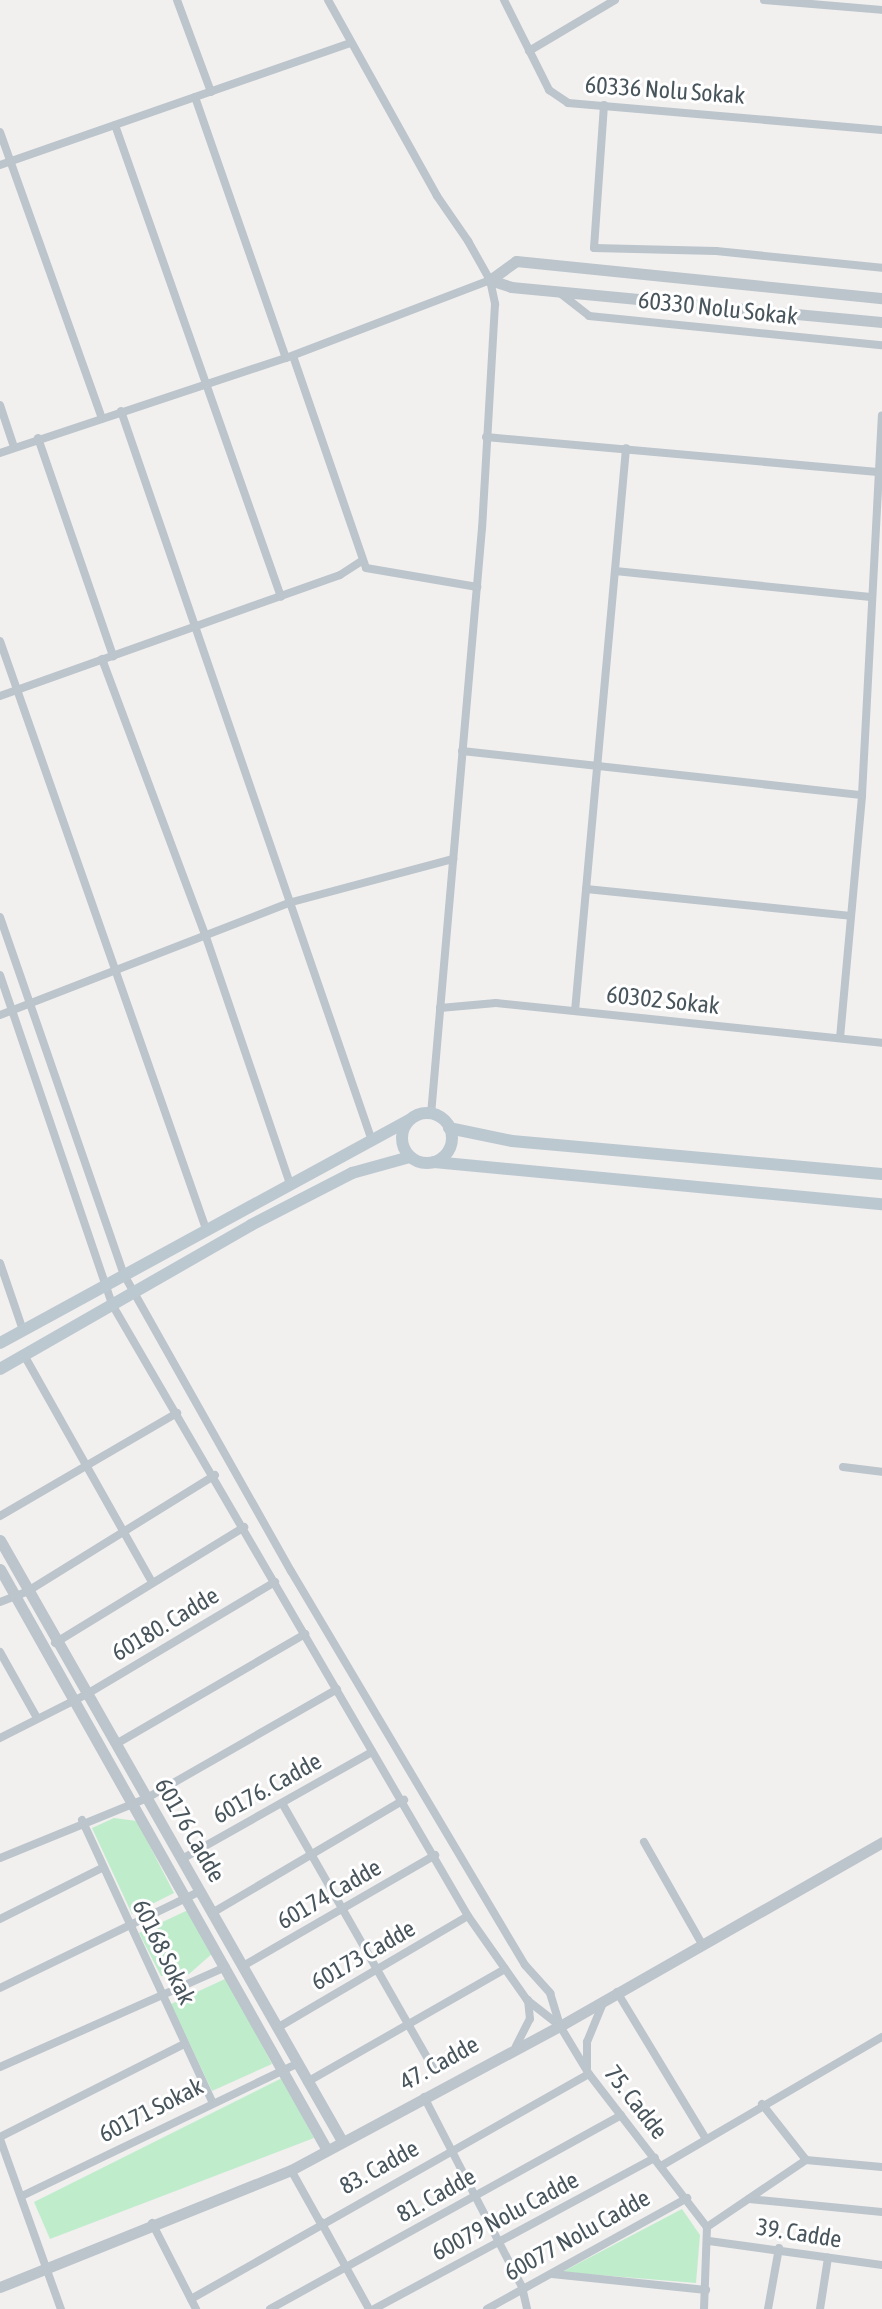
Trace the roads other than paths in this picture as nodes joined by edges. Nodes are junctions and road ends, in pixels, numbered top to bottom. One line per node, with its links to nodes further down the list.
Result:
1 (177, 0): 9 (street)
2 (328, 0): 7 (street)
3 (504, 0): 8 (street, 60336 Nolu Sokak)
4 (615, 0): 8 (street)
5 (764, 0): 6 (street)
6 (882, 10)
7 (350, 43): 9 (street); 18 (street)
8 (529, 51): 11 (street, 60336 Nolu Sokak)
9 (211, 92): 10 (street)
10 (195, 97): 12 (street); 23 (street)
11 (604, 105): 13 (street, 60336 Nolu Sokak); 17 (street)
12 (115, 125): 15 (street); 24 (street)
13 (882, 130)
14 (0, 132): 15 (street)
15 (10, 162): 16 (street); 28 (street)
16 (0, 165)
17 (882, 268)
18 (490, 280): 19 (street); 20 (street); 23 (street); 29 (street)
19 (558, 291): 21 (street); 22 (street, 60330 Nolu Sokak)
20 (882, 298)
21 (882, 322)
22 (882, 345)
23 (290, 357): 24 (street); 35 (street)
24 (205, 384): 26 (street); 38 (street)
25 (0, 405): 31 (street)
26 (121, 411): 28 (street); 40 (street)
27 (882, 416): 34 (street)
28 (102, 418): 30 (street)
29 (486, 437): 32 (street); 37 (street)
30 (38, 438): 31 (street); 42 (street)
31 (14, 447): 33 (street)
32 (626, 448): 34 (street); 36 (street)
33 (0, 453)
34 (880, 472): 39 (street)
35 (363, 560): 37 (street); 38 (street)
36 (615, 571): 39 (street); 47 (street)
37 (477, 587): 46 (street)
38 (281, 597): 40 (street)
39 (871, 597): 48 (street)
40 (194, 627): 42 (street); 51 (street)
41 (0, 641): 44 (street)
42 (113, 656): 43 (street)
43 (102, 659): 44 (street); 54 (street)
44 (17, 690): 45 (street); 55 (street)
45 (0, 696)
46 (462, 751): 47 (street); 49 (street)
47 (598, 764): 48 (street); 50 (street)
48 (862, 795): 52 (street)
49 (453, 859): 51 (street); 58 (street)
50 (586, 889): 52 (street); 59 (street)
51 (292, 902): 54 (street); 67 (street)
52 (851, 916): 62 (street)
53 (0, 917): 57 (street)
54 (205, 934): 55 (street); 71 (street)
55 (117, 968): 57 (street); 73 (street)
56 (0, 975): 60 (street)
57 (30, 1007): 60 (street); 75 (street)
58 (440, 1008): 59 (street, 60302 Sokak); 64 (street)
59 (575, 1011): 62 (street, 60302 Sokak)
60 (12, 1012): 61 (street); 76 (street)
61 (0, 1015)
62 (840, 1038): 63 (street, 60302 Sokak)
63 (882, 1043)
64 (431, 1114): 65 (main road); 66 (main road)
65 (409, 1120): 67 (main road); 68 (main road)
66 (449, 1128): 69 (main road); 70 (main road)
67 (371, 1138): 71 (main road)
68 (410, 1157): 69 (main road); 77 (main road)
69 (434, 1162): 72 (main road)
70 (882, 1174)
71 (290, 1184): 73 (main road)
72 (882, 1204)
73 (206, 1229): 75 (main road)
74 (0, 1263): 78 (street)
75 (123, 1273): 76 (main road); 77 (street)
76 (103, 1284): 80 (street); 81 (main road)
77 (134, 1292): 80 (main road); 140 (street)
78 (12, 1299): 79 (street); 81 (street)
79 (0, 1304)
80 (113, 1306): 83 (main road); 85 (street)
81 (23, 1330): 82 (main road)
82 (0, 1343)
83 (24, 1355): 84 (main road); 86 (street)
84 (0, 1369)
85 (177, 1413): 86 (street); 89 (street)
86 (88, 1466): 90 (street); 92 (street)
87 (843, 1467): 88 (street)
88 (882, 1472)
89 (215, 1475): 91 (street); 92 (street)
90 (0, 1516)
91 (244, 1527): 95 (street); 96 (street)
92 (124, 1531): 95 (street); 97 (street)
93 (0, 1540): 97 (street, 60176 Cadde)
94 (0, 1569): 98 (street)
95 (152, 1582): 101 (street)
96 (275, 1582): 100 (street); 104 (street, 60180. Cadde)
97 (28, 1591): 98 (street); 101 (street, 60176 Cadde)
98 (14, 1593): 99 (street); 105 (street)
99 (0, 1602)
100 (305, 1634): 103 (street); 108 (street)
101 (55, 1643): 104 (street, 60176 Cadde)
102 (1, 1655): 106 (street)
103 (337, 1689): 109 (street); 110 (street)
104 (87, 1694): 105 (street, 60180. Cadde); 108 (street, 60176 Cadde)
105 (74, 1699): 106 (street, 60180. Cadde); 112 (street)
106 (37, 1718): 107 (street, 60180. Cadde)
107 (0, 1738)
108 (116, 1744): 110 (street, 60176 Cadde)
109 (372, 1752): 111 (street); 113 (street, 60176. Cadde)
110 (147, 1798): 112 (street); 120 (street, 60176 Cadde)
111 (404, 1800): 117 (street); 118 (street)
112 (134, 1803): 114 (street); 123 (street)
113 (282, 1803): 117 (street); 120 (street, 60176. Cadde)
114 (82, 1820): 119 (street); 121 (street, 60168 Sokak)
115 (644, 1842): 129 (street)
116 (882, 1842): 129 (street, 47. Cadde)
117 (309, 1853): 124 (street); 125 (street)
118 (435, 1855): 124 (street, 60174 Cadde); 126 (street)
119 (0, 1858)
120 (182, 1859): 122 (street, 60176 Cadde)
121 (102, 1868): 127 (street); 128 (street, 60168 Sokak)
122 (201, 1891): 123 (street); 125 (street, 60176 Cadde)
123 (189, 1898): 128 (street); 130 (street)
124 (343, 1909): 131 (street, 60174 Cadde); 133 (street)
125 (212, 1913): 131 (street, 60176 Cadde)
126 (468, 1916): 132 (street); 133 (street, 60173 Cadde)
127 (0, 1919)
128 (128, 1925): 134 (street); 135 (street, 60168 Sokak)
129 (703, 1946): 136 (street, 47. Cadde)
130 (227, 1966): 135 (street); 147 (street)
131 (243, 1966): 141 (street, 60176 Cadde)
132 (505, 1969): 138 (street); 139 (street)
133 (377, 1971): 139 (street); 141 (street, 60173 Cadde)
134 (0, 1988)
135 (164, 1992): 143 (street, 60168 Sokak); 146 (street)
136 (617, 1992): 137 (street, 47. Cadde); 156 (street)
137 (606, 1999): 140 (street, 47. Cadde); 149 (street)
138 (527, 2000): 140 (street); 144 (street)
139 (408, 2024): 148 (street); 150 (street)
140 (560, 2026): 144 (street, 47. Cadde); 149 (street, 75. Cadde)
141 (277, 2028): 145 (street, 60176 Cadde)
142 (882, 2037): 153 (street, 60079 Nolu Cadde)
143 (184, 2044): 152 (street, 60168 Sokak); 155 (street)
144 (516, 2046): 151 (street, 47. Cadde)
145 (296, 2064): 147 (street, 60171 Sokak); 150 (street, 60176 Cadde)
146 (0, 2067)
147 (284, 2069): 152 (street, 60171 Sokak); 159 (street)
148 (435, 2071)
149 (588, 2072): 154 (street, 75. Cadde); 158 (street, 83. Cadde)
150 (307, 2082): 157 (street, 60176 Cadde)
151 (424, 2097): 157 (street, 47. Cadde); 158 (street)
152 (212, 2101): 164 (street, 60171 Sokak)
153 (762, 2104): 156 (street, 60079 Nolu Cadde); 160 (street)
154 (621, 2115): 161 (street, 75. Cadde); 165 (street, 81. Cadde)
155 (0, 2138): 164 (street)
156 (706, 2139): 161 (street, 60079 Nolu Cadde)
157 (342, 2141): 159 (street, 47. Cadde)
158 (452, 2149): 165 (street); 170 (street, 83. Cadde)
159 (327, 2150): 163 (street, 47. Cadde)
160 (806, 2160): 162 (street); 167 (street)
161 (658, 2162): 166 (street, 75. Cadde); 173 (street, 60079 Nolu Cadde)
162 (882, 2167)
163 (291, 2170): 169 (street, 47. Cadde); 170 (street)
164 (24, 2195): 178 (street)
165 (476, 2196): 173 (street); 177 (street, 81. Cadde)
166 (687, 2198): 171 (street, 75. Cadde); 179 (street, 60077 Nolu Cadde)
167 (749, 2199): 168 (street); 171 (street)
168 (882, 2212)
169 (152, 2222): 178 (street, 47. Cadde); 183 (street)
170 (320, 2222): 177 (street); 183 (street, 83. Cadde)
171 (707, 2227): 172 (street)
172 (709, 2241): 174 (street, 39. Cadde); 182 (street)
173 (499, 2242): 181 (street); 187 (street, 60079 Nolu Cadde)
174 (779, 2248): 175 (street, 39. Cadde); 191 (street)
175 (828, 2258): 176 (street, 39. Cadde); 192 (street)
176 (882, 2265)
177 (345, 2267): 186 (street, 81. Cadde); 187 (street)
178 (48, 2268): 180 (street, 47. Cadde); 184 (street)
179 (550, 2274): 181 (street, 60077 Nolu Cadde); 182 (street)
180 (0, 2287)
181 (522, 2287): 188 (street, 60077 Nolu Cadde); 189 (street)
182 (706, 2290): 190 (street)
183 (191, 2299): 185 (street)
184 (61, 2309)
185 (196, 2309)
186 (270, 2309)
187 (372, 2309)
188 (487, 2309)
189 (527, 2309)
190 (704, 2309)
191 (768, 2309)
192 (820, 2309)

